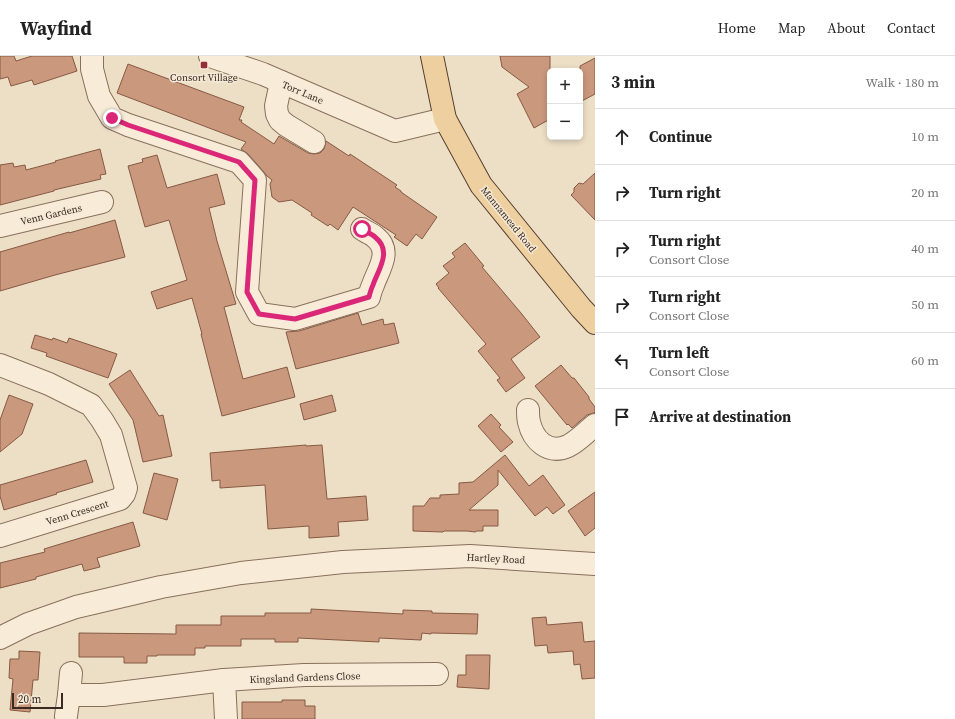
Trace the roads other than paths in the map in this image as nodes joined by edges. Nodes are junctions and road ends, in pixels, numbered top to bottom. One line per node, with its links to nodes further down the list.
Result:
1 (92, 56): 9 (street)
2 (210, 56): 4 (street, Torr Lane)
3 (432, 56): 5 (main road, Mannamead Road)
4 (281, 82): 5 (street, Torr Lane); 6 (street)
5 (446, 118): 10 (main road, Mannamead Road)
6 (314, 142)
7 (102, 202): 8 (street, Venn Gardens)
8 (0, 226)
9 (362, 229)
10 (595, 323)
11 (0, 365): 14 (street, Venn Crescent)
12 (528, 410): 13 (street)
13 (595, 425)
14 (0, 536)
15 (595, 564): 16 (street, Hartley Road)
16 (0, 638)
17 (71, 673): 19 (street, Kingsland Gardens Close)
18 (437, 674): 19 (street, Kingsland Gardens Close)
19 (224, 680): 20 (street)
20 (226, 719)

